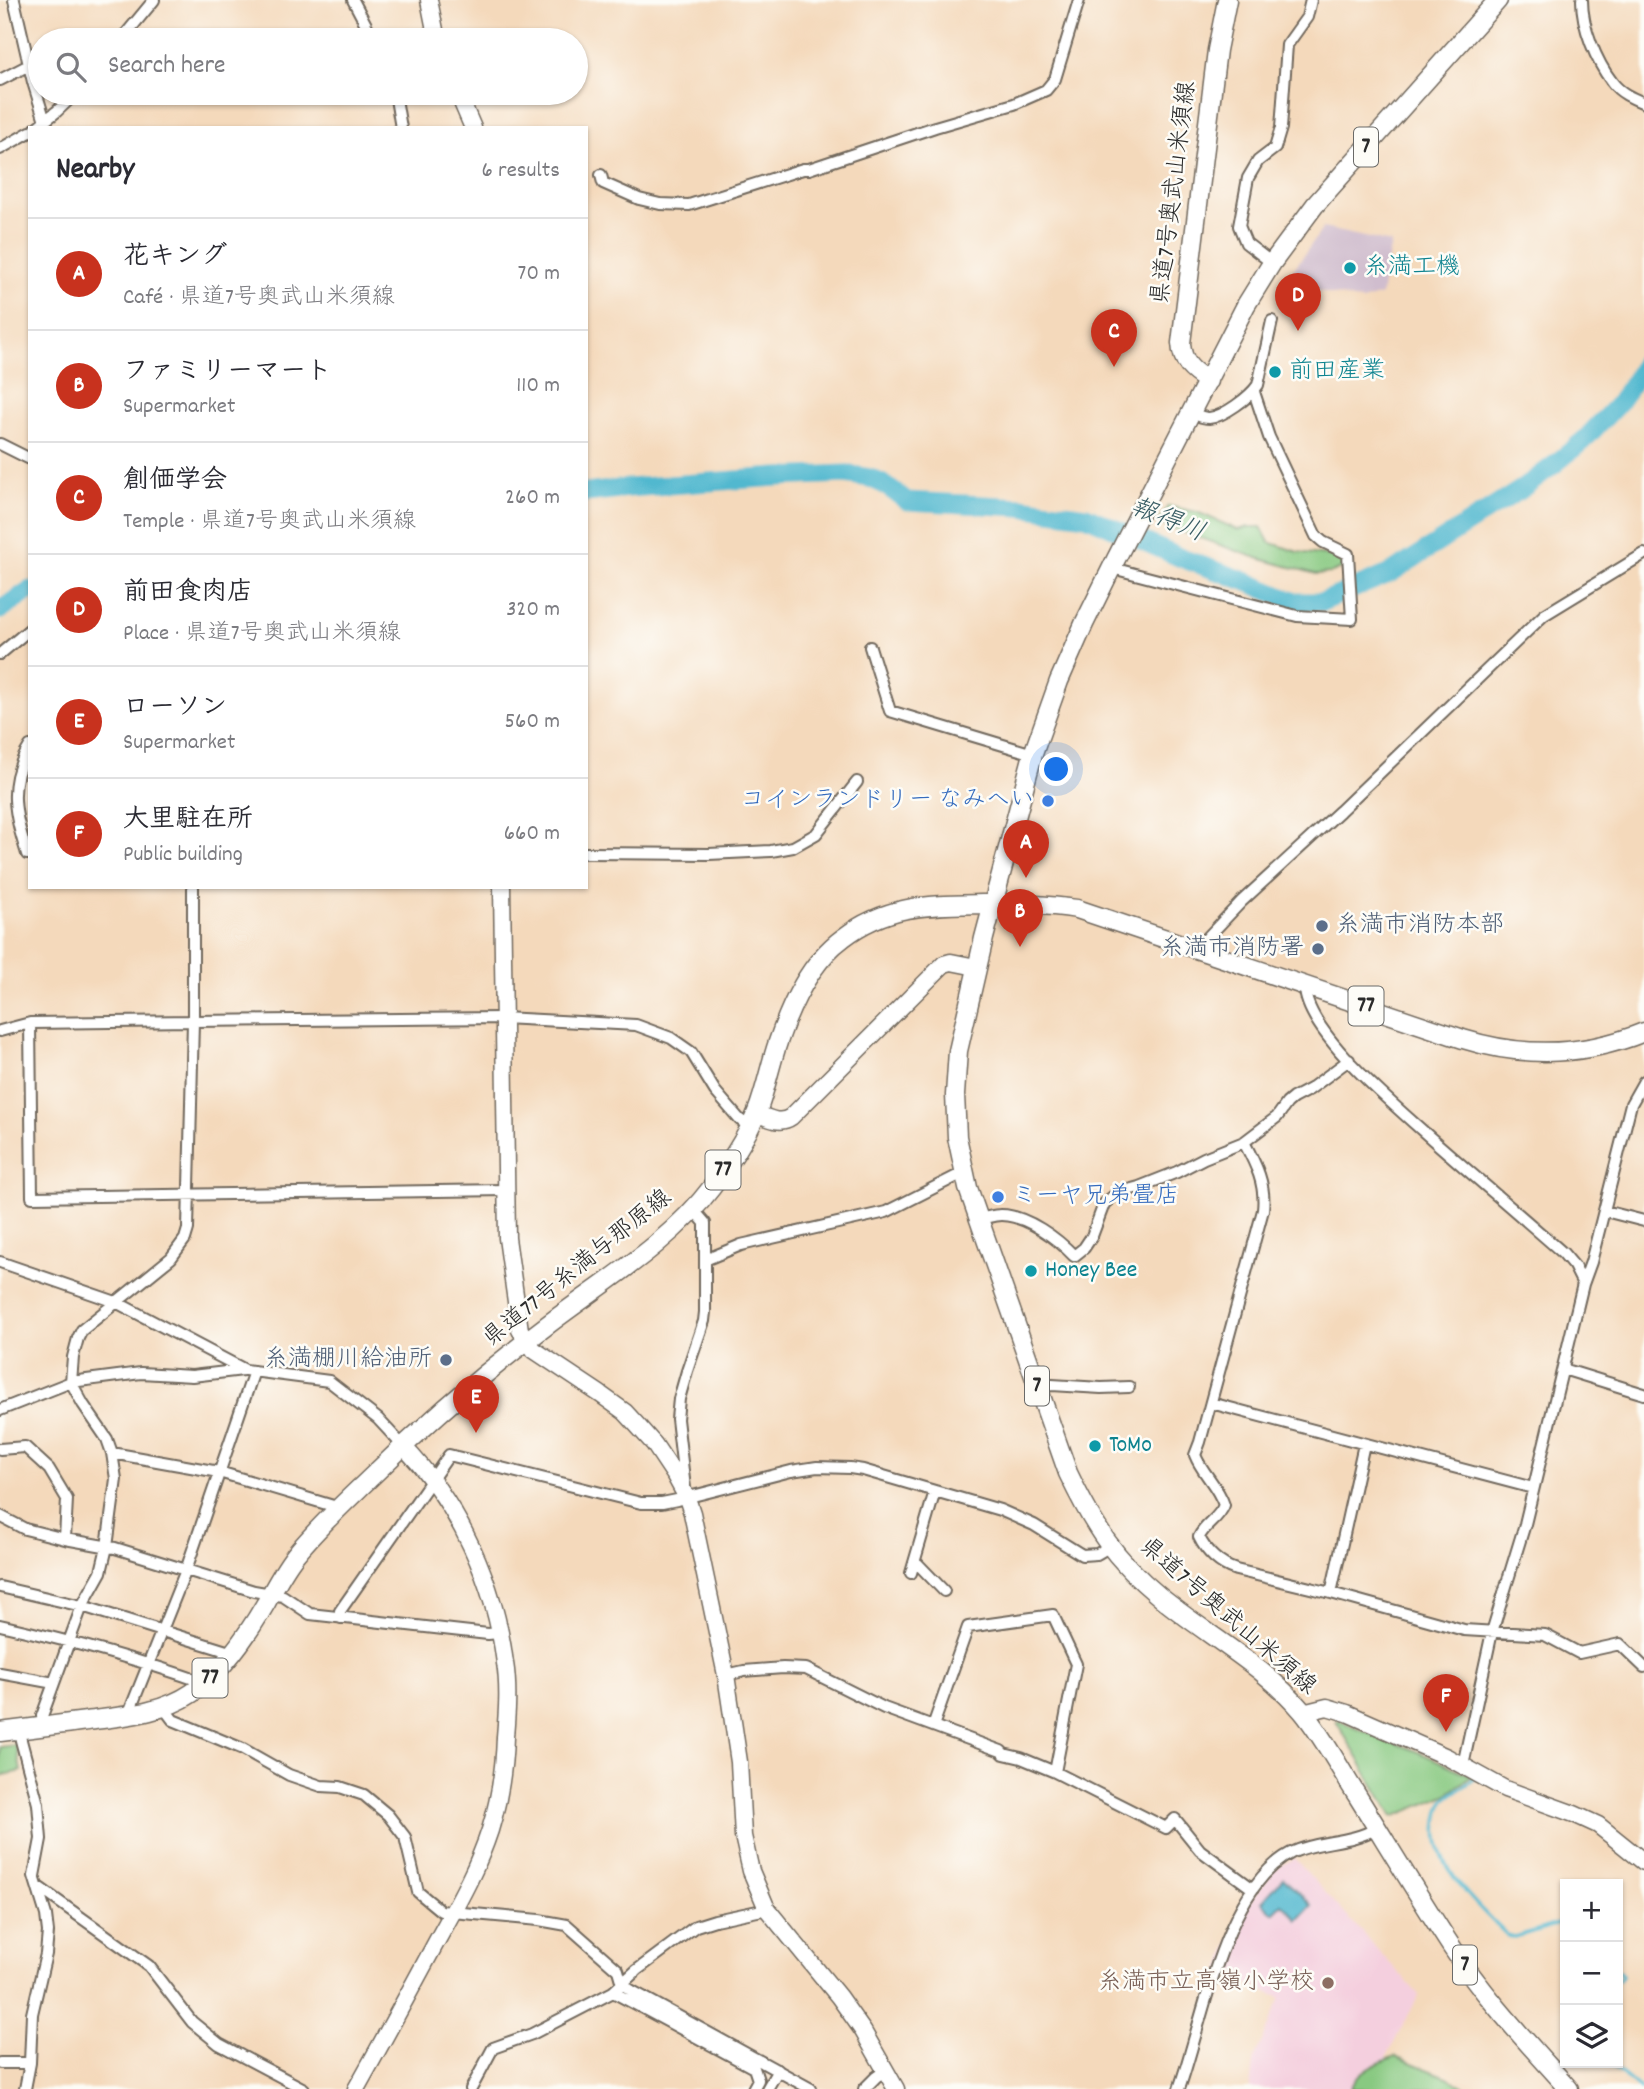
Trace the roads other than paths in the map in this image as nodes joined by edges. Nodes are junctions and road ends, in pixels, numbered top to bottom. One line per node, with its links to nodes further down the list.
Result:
1 (14, 0): 13 (street)
2 (154, 0): 10 (street)
3 (353, 0): 11 (street)
4 (429, 0): 12 (street)
5 (1079, 0): 26 (street)
6 (1227, 0): 29 (main road, 県道7号奥武山米須線)
7 (1311, 0): 27 (street)
8 (1498, 0): 27 (main road, 県道7号奥武山米須線 / 7)
9 (1583, 0): 16 (street)
10 (131, 28)
11 (368, 28)
12 (435, 28)
13 (28, 61)
14 (28, 66): 15 (street)
15 (0, 80)
16 (1644, 103)
17 (36, 105): 21 (street)
18 (62, 105): 21 (street)
19 (397, 105): 22 (street)
20 (462, 105): 23 (street)
21 (40, 125)
22 (401, 126)
23 (472, 126)
24 (28, 133): 25 (street)
25 (0, 149)
26 (601, 175)
27 (1272, 263): 29 (main road, 県道7号奥武山米須線 / 7)
28 (1272, 321): 30 (street)
29 (1208, 381): 31 (main road, 県道7号奥武山米須線 / 7)
30 (1254, 392): 31 (street); 35 (street)
31 (1191, 412): 35 (main road, 県道7号奥武山米須線 / 7)
32 (0, 444): 33 (street)
33 (28, 458)
34 (1644, 554): 47 (street)
35 (1114, 564): 40 (main road, 県道7号奥武山米須線 / 7)
36 (28, 630): 38 (street)
37 (870, 647): 40 (street)
38 (0, 654)
39 (28, 751): 43 (street)
40 (1033, 754): 46 (main road, 県道7号奥武山米須線 / 7)
41 (857, 782): 42 (street)
42 (588, 853)
43 (28, 854)
44 (193, 889): 51 (street)
45 (502, 889): 50 (street)
46 (993, 904): 47 (main road, 県道77号糸満与那原線 / 77); 48 (main road, 県道7号奥武山米須線 / 7); 57 (main road, 県道77号糸満与那原線 / 77)
47 (1202, 950): 49 (main road, 県道77号糸満与那原線 / 77)
48 (976, 967): 57 (street); 59 (main road, 県道7号奥武山米須線 / 7)
49 (1305, 986): 54 (main road, 県道77号糸満与那原線 / 77); 55 (street)
50 (503, 1018): 51 (street); 57 (street); 60 (street)
51 (193, 1021): 52 (street); 61 (street)
52 (30, 1023): 53 (street); 61 (street)
53 (0, 1031)
54 (1644, 1032)
55 (1349, 1060): 58 (street); 68 (street)
56 (1644, 1081): 63 (street)
57 (753, 1120): 62 (main road, 県道77号糸満与那原線 / 77)
58 (1244, 1142): 64 (street); 77 (street)
59 (965, 1172): 64 (main road, 県道7号奥武山米須線 / 7); 66 (street)
60 (506, 1191): 61 (street); 70 (street)
61 (190, 1195): 69 (street)
62 (693, 1209): 66 (street); 70 (main road, 県道77号糸満与那原線 / 77)
63 (1605, 1211): 65 (street); 68 (street)
64 (979, 1219): 74 (main road, 県道7号奥武山米須線 / 7)
65 (1644, 1221)
66 (705, 1260): 87 (street)
67 (0, 1262): 69 (street)
68 (1583, 1284): 71 (street)
69 (116, 1302): 72 (street); 73 (street)
70 (526, 1341): 80 (main road, 県道77号糸満与那原線 / 77); 87 (street)
71 (1563, 1369): 76 (street); 85 (street)
72 (250, 1371): 73 (street); 80 (street); 83 (street)
73 (71, 1382): 78 (street); 82 (street)
74 (1038, 1387): 75 (street); 92 (main road, 県道7号奥武山米須線 / 7)
75 (1129, 1387)
76 (1644, 1394)
77 (1211, 1403): 79 (street); 96 (street)
78 (0, 1410)
79 (1364, 1444): 85 (street); 96 (street)
80 (403, 1446): 84 (street); 88 (main road, 県道77号糸満与那原線 / 77)
81 (0, 1449): 90 (street)
82 (112, 1453): 83 (street); 91 (street)
83 (219, 1472): 88 (street); 93 (street)
84 (433, 1479): 87 (street); 99 (street); 103 (street)
85 (1533, 1488): 102 (street)
86 (935, 1491): 87 (street); 92 (street); 95 (street)
87 (687, 1497): 109 (street)
88 (340, 1507): 97 (main road, 県道77号糸満与那原線 / 77)
89 (0, 1516): 90 (street)
90 (65, 1539): 91 (street)
91 (107, 1547): 93 (street); 98 (street)
92 (1109, 1547): 113 (main road, 県道7号奥武山米須線 / 7)
93 (186, 1570): 97 (street); 101 (street)
94 (0, 1587): 98 (street)
95 (944, 1591)
96 (1331, 1593): 102 (street)
97 (270, 1595): 99 (street); 105 (main road, 県道77号糸満与那原線 / 77)
98 (82, 1606): 101 (street); 104 (street)
99 (340, 1618): 103 (street)
100 (0, 1625): 104 (street)
101 (162, 1630): 105 (street); 106 (street)
102 (1492, 1632): 107 (street); 118 (street)
103 (499, 1633): 125 (street)
104 (69, 1640): 106 (street); 111 (street)
105 (233, 1653): 110 (main road, 県道77号糸満与那原線 / 77)
106 (149, 1663): 110 (street); 114 (street)
107 (1644, 1667)
108 (0, 1673): 111 (street)
109 (726, 1675): 116 (street); 124 (street)
110 (205, 1682): 112 (main road, 県道77号糸満与那原線 / 77)
111 (54, 1683): 115 (street)
112 (164, 1708): 114 (main road, 県道77号糸満与那原線 / 77); 125 (street)
113 (1303, 1713): 118 (street); 120 (main road, 県道7号奥武山米須線 / 7)
114 (128, 1715): 115 (main road, 県道77号糸満与那原線 / 77)
115 (43, 1726): 117 (main road, 県道77号糸満与那原線 / 77)
116 (933, 1726): 119 (street); 119 (street)
117 (9, 1730): 122 (street)
118 (1463, 1765): 121 (street)
119 (1055, 1772): 123 (street)
120 (1377, 1828): 123 (street); 142 (main road, 県道7号奥武山米須線 / 7)
121 (1644, 1862)
122 (37, 1886): 129 (street); 133 (street)
123 (1253, 1889): 141 (street)
124 (767, 1909): 126 (street); 131 (street)
125 (452, 1913): 126 (street); 134 (street)
126 (622, 1984): 127 (street); 130 (street)
127 (613, 1992): 135 (street); 136 (street)
128 (0, 2063): 129 (street)
129 (30, 2063): 132 (street)
130 (778, 2070): 137 (street); 138 (street)
131 (886, 2070): 139 (street); 140 (street)
132 (25, 2089)
133 (304, 2089)
134 (356, 2089)
135 (471, 2089)
136 (753, 2089)
137 (767, 2089)
138 (811, 2089)
139 (864, 2089)
140 (896, 2089)
141 (1180, 2089)
142 (1569, 2089)

